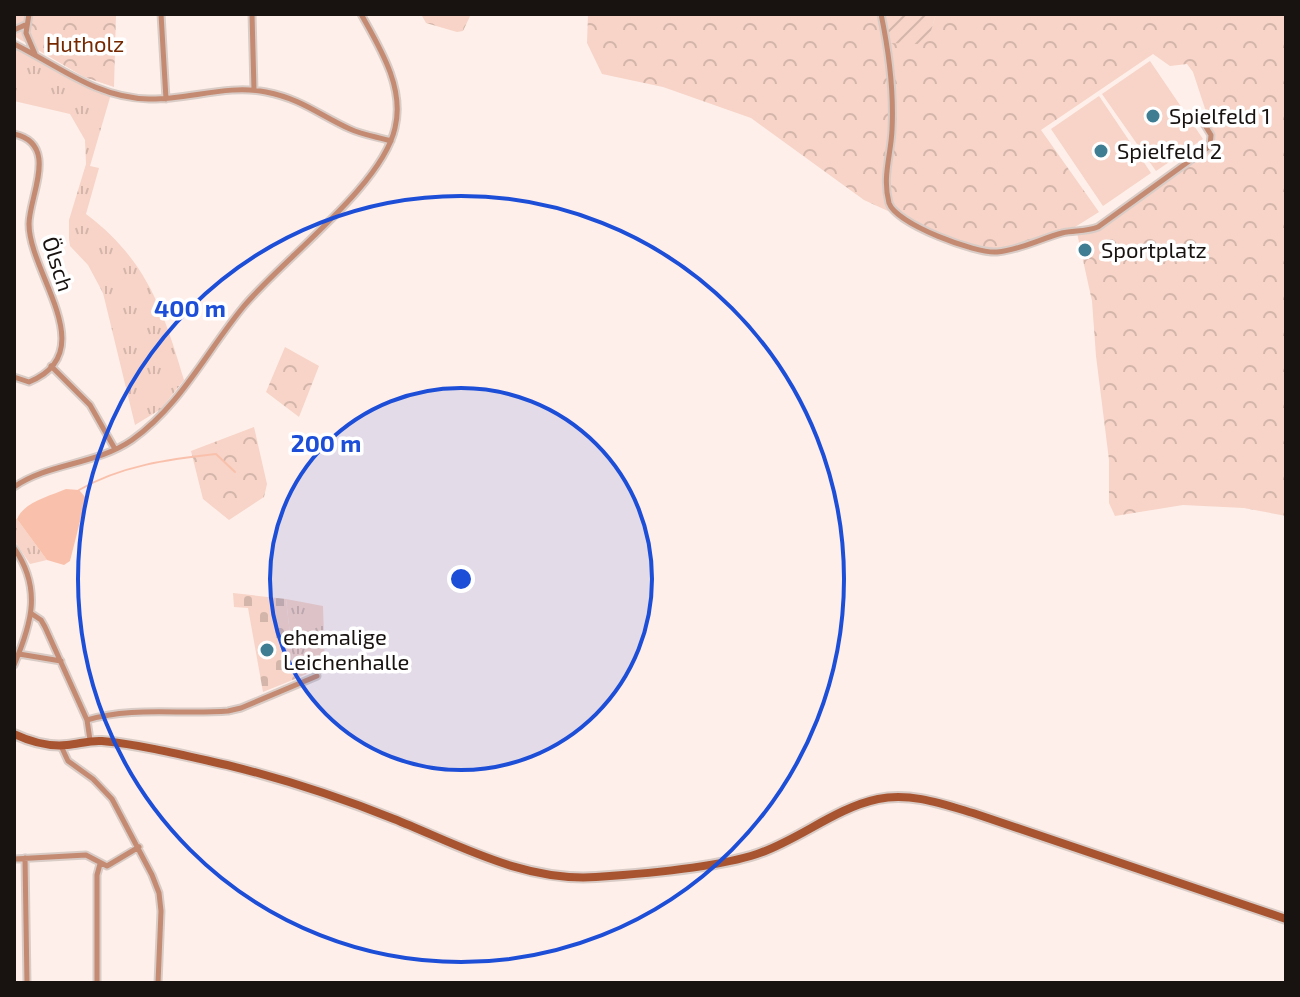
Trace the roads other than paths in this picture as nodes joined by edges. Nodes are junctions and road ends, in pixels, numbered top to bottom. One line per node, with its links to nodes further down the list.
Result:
1 (29, 14): 6 (street)
2 (161, 14): 11 (street)
3 (252, 14): 10 (street)
4 (361, 14): 14 (street)
5 (881, 14): 12 (street)
6 (25, 25): 7 (street); 9 (street)
7 (14, 30)
8 (14, 44): 9 (street)
9 (36, 55): 11 (street)
10 (254, 90): 11 (street); 14 (street)
11 (166, 99)
12 (1198, 114)
13 (14, 134): 15 (street, Ölsch)
14 (391, 141): 17 (street)
15 (51, 366): 16 (street); 17 (street)
16 (14, 377)
17 (115, 449): 18 (street)
18 (14, 487)
19 (14, 548): 20 (street)
20 (32, 614): 21 (street); 22 (street)
21 (19, 654): 22 (street); 23 (street)
22 (62, 662): 25 (street)
23 (14, 665)
24 (317, 676): 25 (street)
25 (87, 720): 27 (street)
26 (14, 734): 28 (street)
27 (90, 740): 28 (street); 33 (street)
28 (61, 746): 29 (street)
29 (139, 847): 32 (street); 36 (street)
30 (25, 858): 31 (street); 32 (street); 34 (street)
31 (14, 859)
32 (100, 864): 35 (street)
33 (1286, 919)
34 (27, 983)
35 (97, 983)
36 (158, 983)

